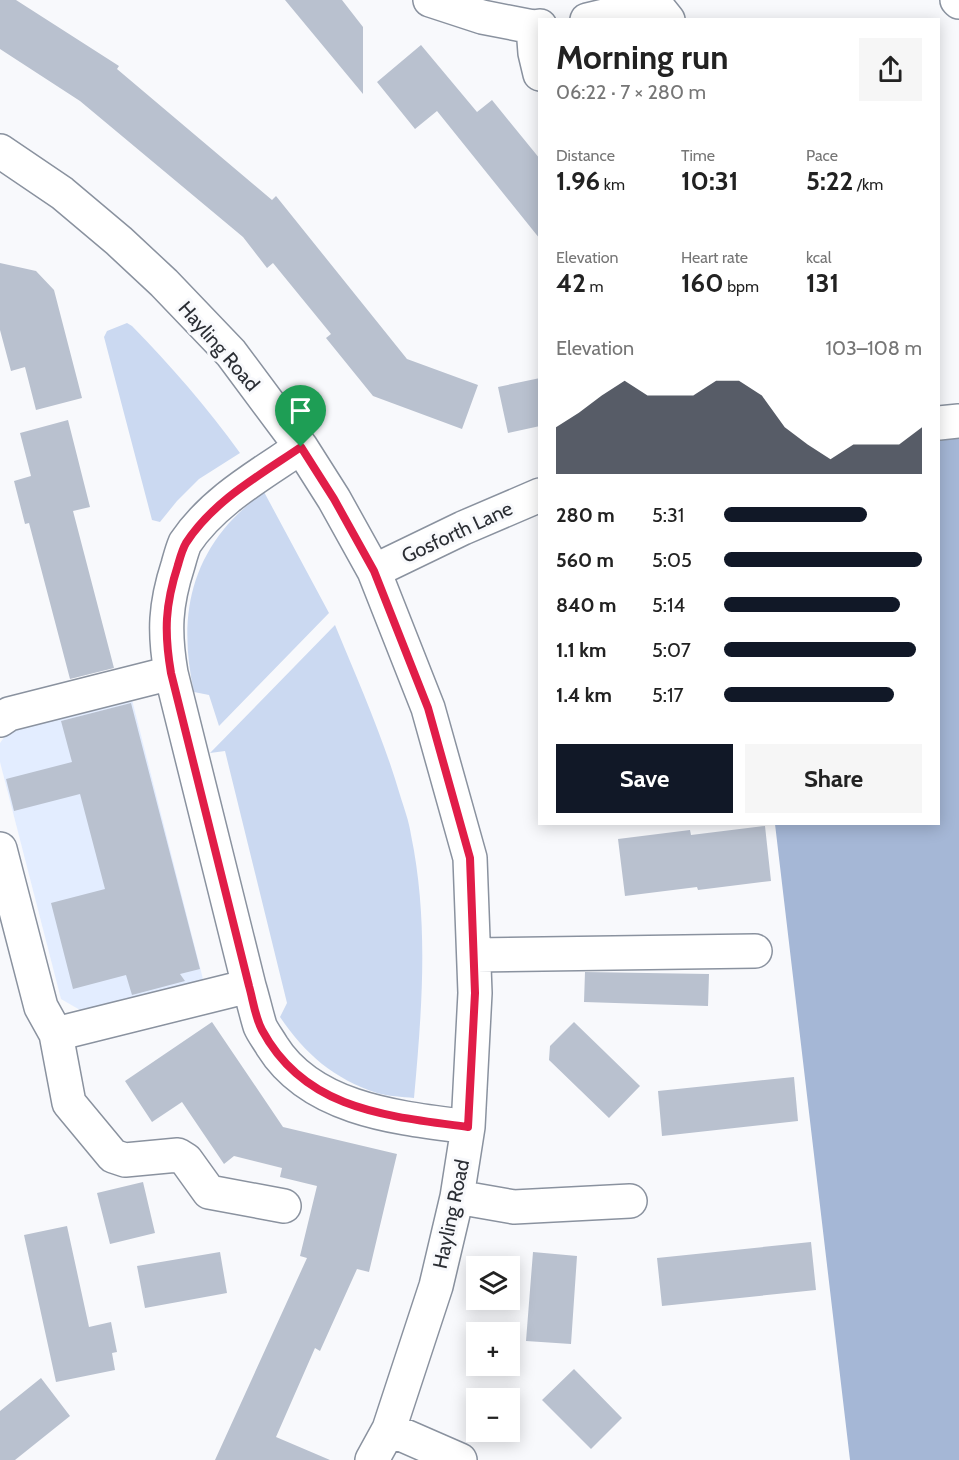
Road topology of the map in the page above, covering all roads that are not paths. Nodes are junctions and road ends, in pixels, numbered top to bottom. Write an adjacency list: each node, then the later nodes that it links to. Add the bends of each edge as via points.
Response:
1 (430, 0): 5 (street, via 482,17)
2 (650, 0): 3 (street); 4 (street)
3 (596, 18)
4 (666, 18)
5 (537, 26): 6 (street)
6 (538, 66)
7 (0, 151): 10 (street, Hayling Road, via 62,193 164,283 231,353)
8 (959, 421): 9 (street)
9 (940, 423)
10 (301, 447): 12 (street, Hayling Road); 13 (street, via 234,492 184,545 166,614 165,640)
11 (538, 496): 12 (street, Gosforth Lane)
12 (374, 571): 17 (street, Hayling Road, via 428,708 470,858)
13 (171, 673): 14 (street, via 9,714); 18 (street)
14 (0, 720)
15 (0, 849): 19 (street, via 41,1007)
16 (755, 951): 17 (street)
17 (474, 955): 20 (street, Hayling Road)
18 (249, 986): 19 (street); 20 (street, via 261,1028 276,1052 293,1073 318,1090 354,1106)
19 (56, 1034): 23 (street, via 69,1103 113,1156 125,1160 178,1155 209,1192)
20 (468, 1127): 21 (street, Hayling Road)
21 (457, 1197): 22 (street, via 514,1207); 24 (street, Hayling Road, via 436,1286)
22 (630, 1201)
23 (284, 1206)
24 (389, 1429): 25 (street, Hayling Road); 26 (street)
25 (372, 1460)
26 (460, 1460)

